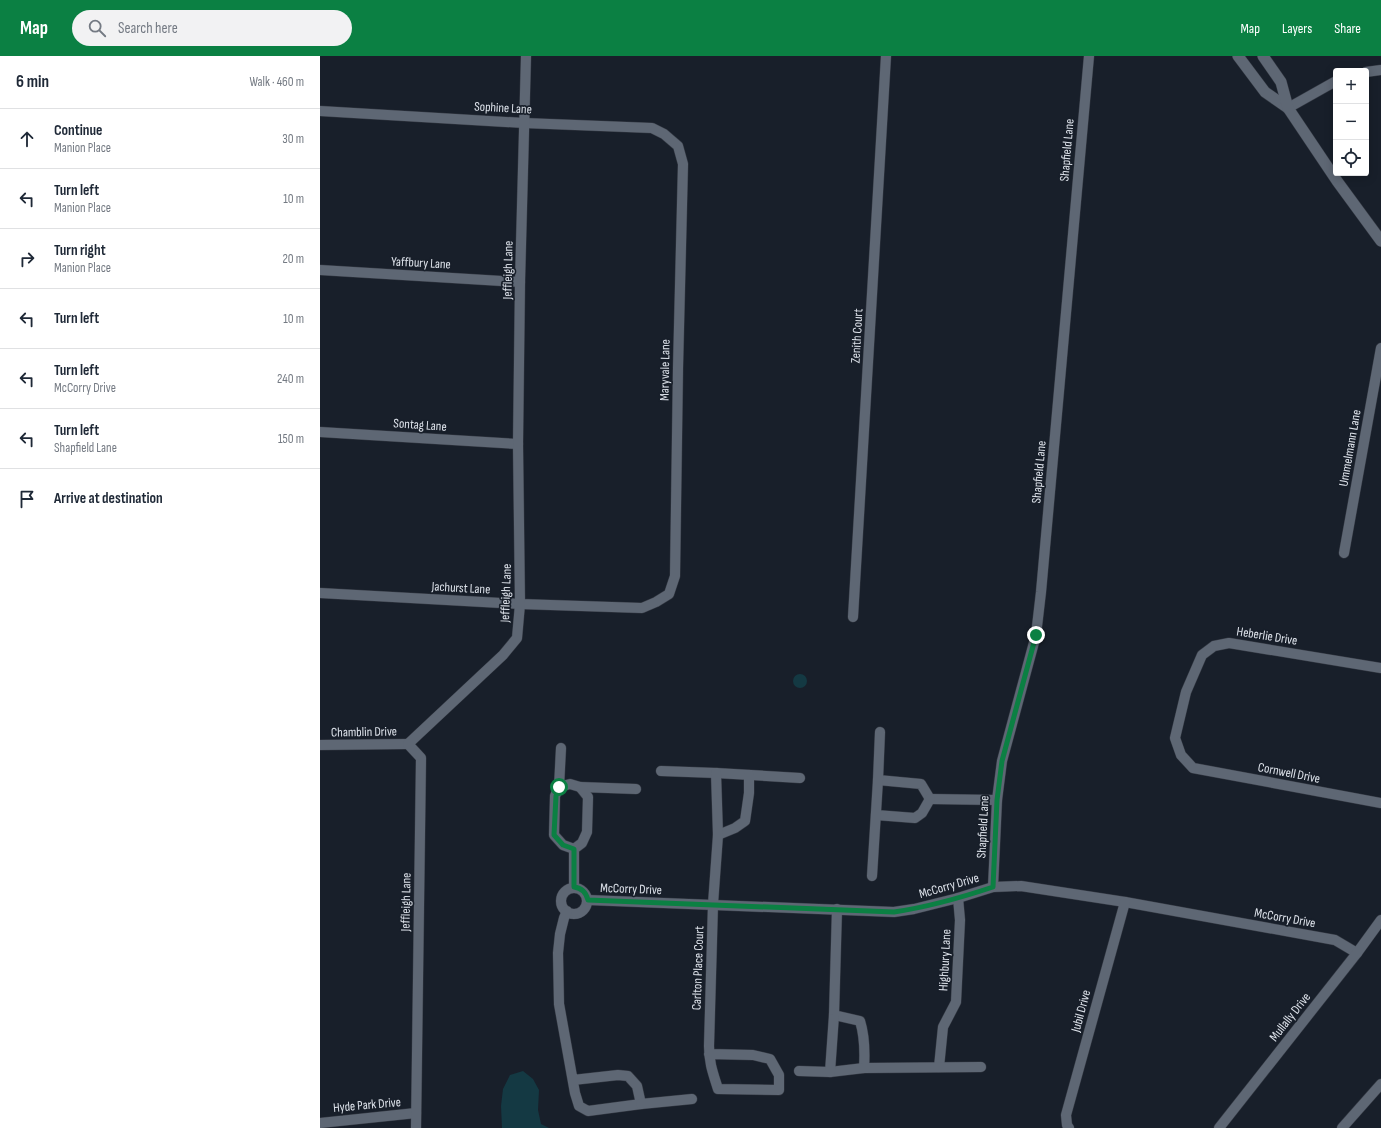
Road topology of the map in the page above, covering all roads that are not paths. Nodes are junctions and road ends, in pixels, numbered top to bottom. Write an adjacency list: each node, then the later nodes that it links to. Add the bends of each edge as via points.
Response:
1 (526, 56): 11 (street, Jeffleigh Lane)
2 (886, 56): 23 (street, Zenith Court)
3 (1089, 56): 39 (street, Shapfield Lane, via 1036,635 1002,761)
4 (1238, 56): 9 (main road, via 1265,92)
5 (1263, 56): 9 (main road, via 1281,82)
6 (1381, 70): 7 (street)
7 (1369, 72)
8 (1333, 83): 9 (street)
9 (1288, 108): 13 (main road)
10 (320, 111): 11 (street, Sophine Lane)
11 (524, 123): 12 (street, Sophine Lane, via 652,128); 15 (street, Jeffleigh Lane)
12 (678, 146): 21 (street, Maryvale Lane, via 683,164 675,576)
13 (1381, 241)
14 (320, 270): 15 (street, Yaffbury Lane)
15 (520, 282): 18 (street, Jeffleigh Lane)
16 (1381, 348): 19 (street, Ummelmann Lane)
17 (320, 432): 18 (street, Sontag Lane)
18 (518, 444): 22 (street, Jeffleigh Lane)
19 (1344, 553)
20 (320, 593): 22 (street, Jachurst Lane)
21 (669, 594): 22 (street, Jachurst Lane, via 642,608)
22 (520, 604): 26 (street, Jeffleigh Lane, via 516,638 503,655)
23 (853, 617)
24 (1381, 668): 29 (street, Heberlie Drive, via 1229,643 1214,646 1202,655 1186,692 1175,738 1181,755)
25 (880, 732): 34 (street)
26 (408, 744): 27 (street, Chamblin Drive); 66 (street, Jeffleigh Lane, via 422,758)
27 (320, 745)
28 (561, 748): 35 (street)
29 (1193, 768): 40 (street, Cornwell Drive)
30 (661, 771): 31 (street)
31 (716, 773): 32 (street); 42 (street, Carlton Place Court)
32 (749, 775): 33 (street); 42 (street, via 745,821)
33 (800, 778)
34 (878, 780): 38 (street, via 921,784); 41 (street)
35 (559, 787): 36 (street, via 570,784); 43 (street, via 556,796 554,835 563,845)
36 (580, 787): 37 (street); 43 (street, via 588,797 587,832 582,843)
37 (636, 789)
38 (930, 799): 39 (street); 41 (street, via 922,813 915,818)
39 (997, 800): 46 (street, Shapfield Lane)
40 (1381, 803)
41 (876, 815): 44 (street)
42 (718, 835): 50 (street, Carlton Place Court)
43 (574, 849): 45 (street)
44 (872, 876)
45 (574, 887): 48 (street, via 585,892); 52 (street, via 566,890 561,898 562,907)
46 (993, 887): 47 (street, McCorry Drive); 49 (street, McCorry Drive, via 1021,886)
47 (958, 898): 51 (street, McCorry Drive, via 894,912); 57 (street, Highbury Lane, via 960,920 956,1002 943,1027)
48 (588, 900): 50 (street, McCorry Drive); 52 (street, via 582,912 574,914)
49 (1125, 902): 54 (street, McCorry Drive, via 1335,940); 69 (street, Jubil Drive, via 1066,1115)
50 (713, 904): 51 (street, McCorry Drive); 56 (street, Carlton Place Court)
51 (836, 909): 55 (street)
52 (567, 911): 62 (street, via 560,934 558,953 559,1004)
53 (1381, 920): 54 (street, Mullally Drive)
54 (1357, 953): 70 (street, Mullally Drive)
55 (834, 1015): 59 (street, via 860,1021 864,1033); 61 (street)
56 (709, 1054): 56 (street, Carlton Place Court, via 718,1089 779,1090 779,1075 770,1059 753,1055)
57 (939, 1067): 58 (street); 59 (street)
58 (981, 1067)
59 (864, 1068): 61 (street)
60 (799, 1071): 61 (street)
61 (830, 1072)
62 (573, 1080): 65 (street, via 628,1076 638,1086); 65 (street, via 579,1106 588,1111)
63 (1381, 1084): 71 (street)
64 (692, 1099): 65 (street)
65 (641, 1104)
66 (416, 1113): 67 (street, Hyde Park Drive); 68 (street, Jeffleigh Lane)
67 (320, 1123)
68 (416, 1128)
69 (1069, 1128)
70 (1219, 1128)
71 (1342, 1128)

